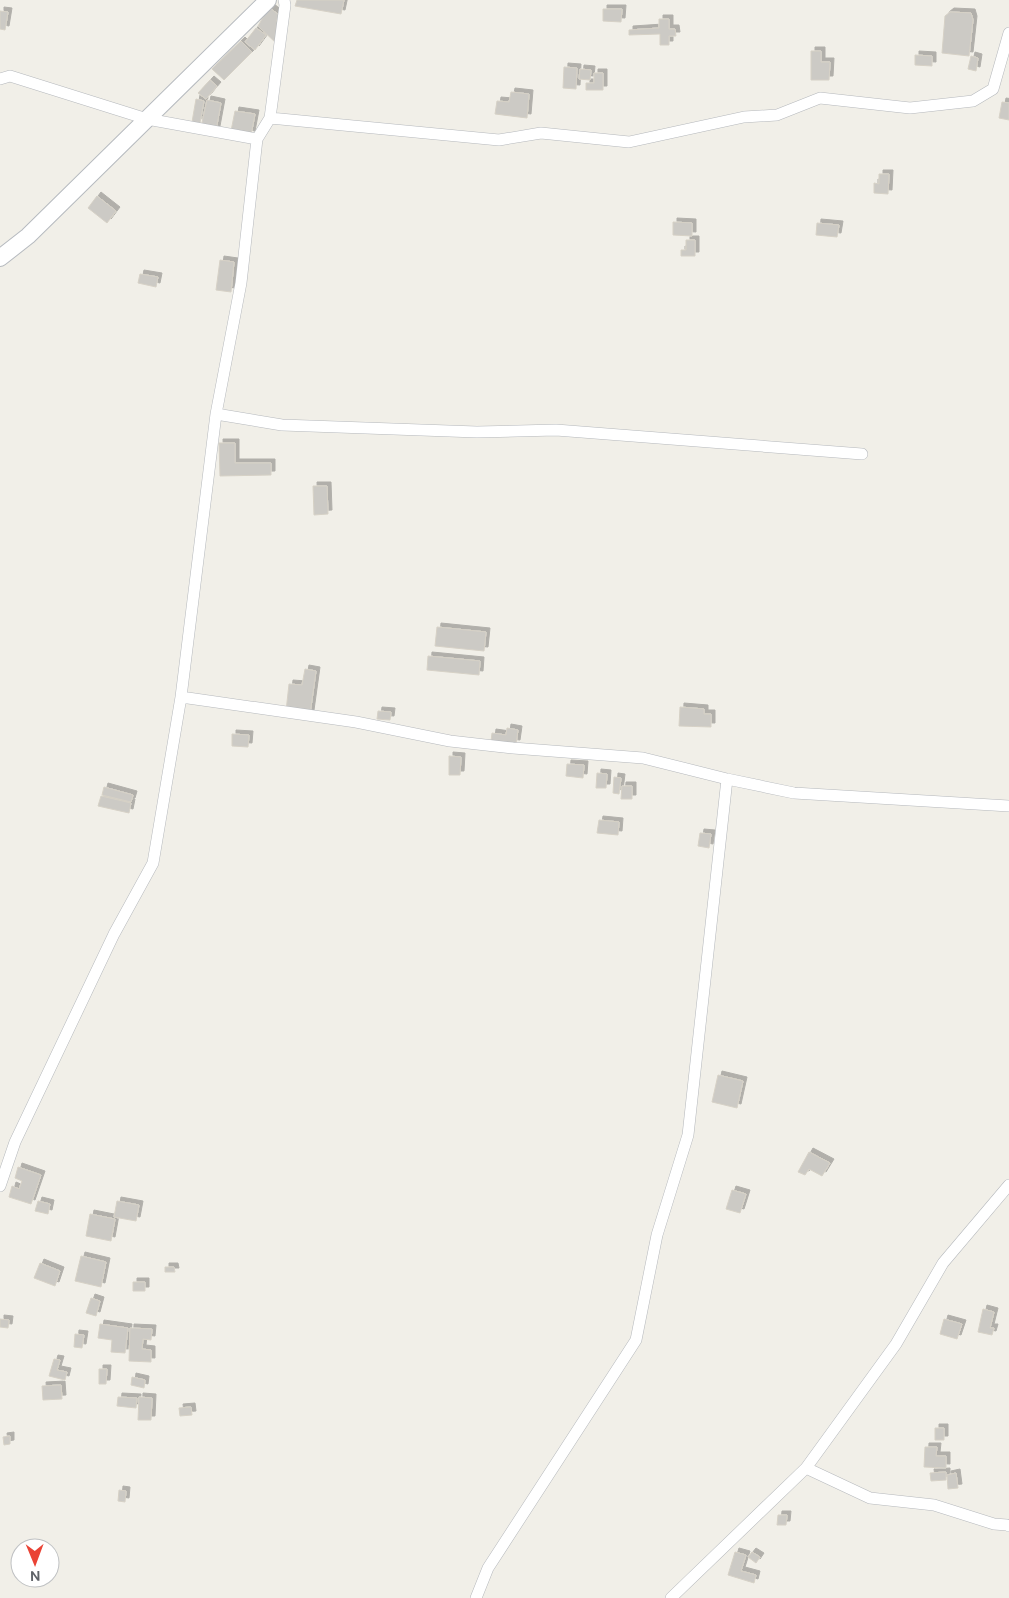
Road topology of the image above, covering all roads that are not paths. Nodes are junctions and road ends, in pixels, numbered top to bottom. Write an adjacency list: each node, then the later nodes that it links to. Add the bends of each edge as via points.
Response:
1 (268, 0): 6 (main road)
2 (284, 0): 5 (street)
3 (1009, 33): 5 (street, via 993,89 973,101 910,108 820,98 777,116 744,117 629,142 541,133 499,140)
4 (0, 79): 6 (street, via 10,76)
5 (270, 118): 7 (street)
6 (147, 119): 7 (street); 8 (main road, via 28,236)
7 (257, 139): 9 (street, via 241,283)
8 (0, 258)
9 (216, 414): 10 (street, via 282,425 477,432 556,430); 11 (street)
10 (862, 454)
11 (180, 697): 12 (street, via 356,722 450,741 643,758); 14 (street, via 153,863 114,934 15,1142)
12 (727, 779): 13 (street, via 794,793); 18 (street, via 688,1135 657,1235 636,1340 488,1568)
13 (1009, 806)
14 (0, 1186)
15 (1009, 1186): 16 (street, via 943,1263 896,1344)
16 (806, 1468): 17 (street, via 870,1498 934,1505); 19 (street)
17 (1009, 1526)
18 (476, 1598)
19 (671, 1598)

